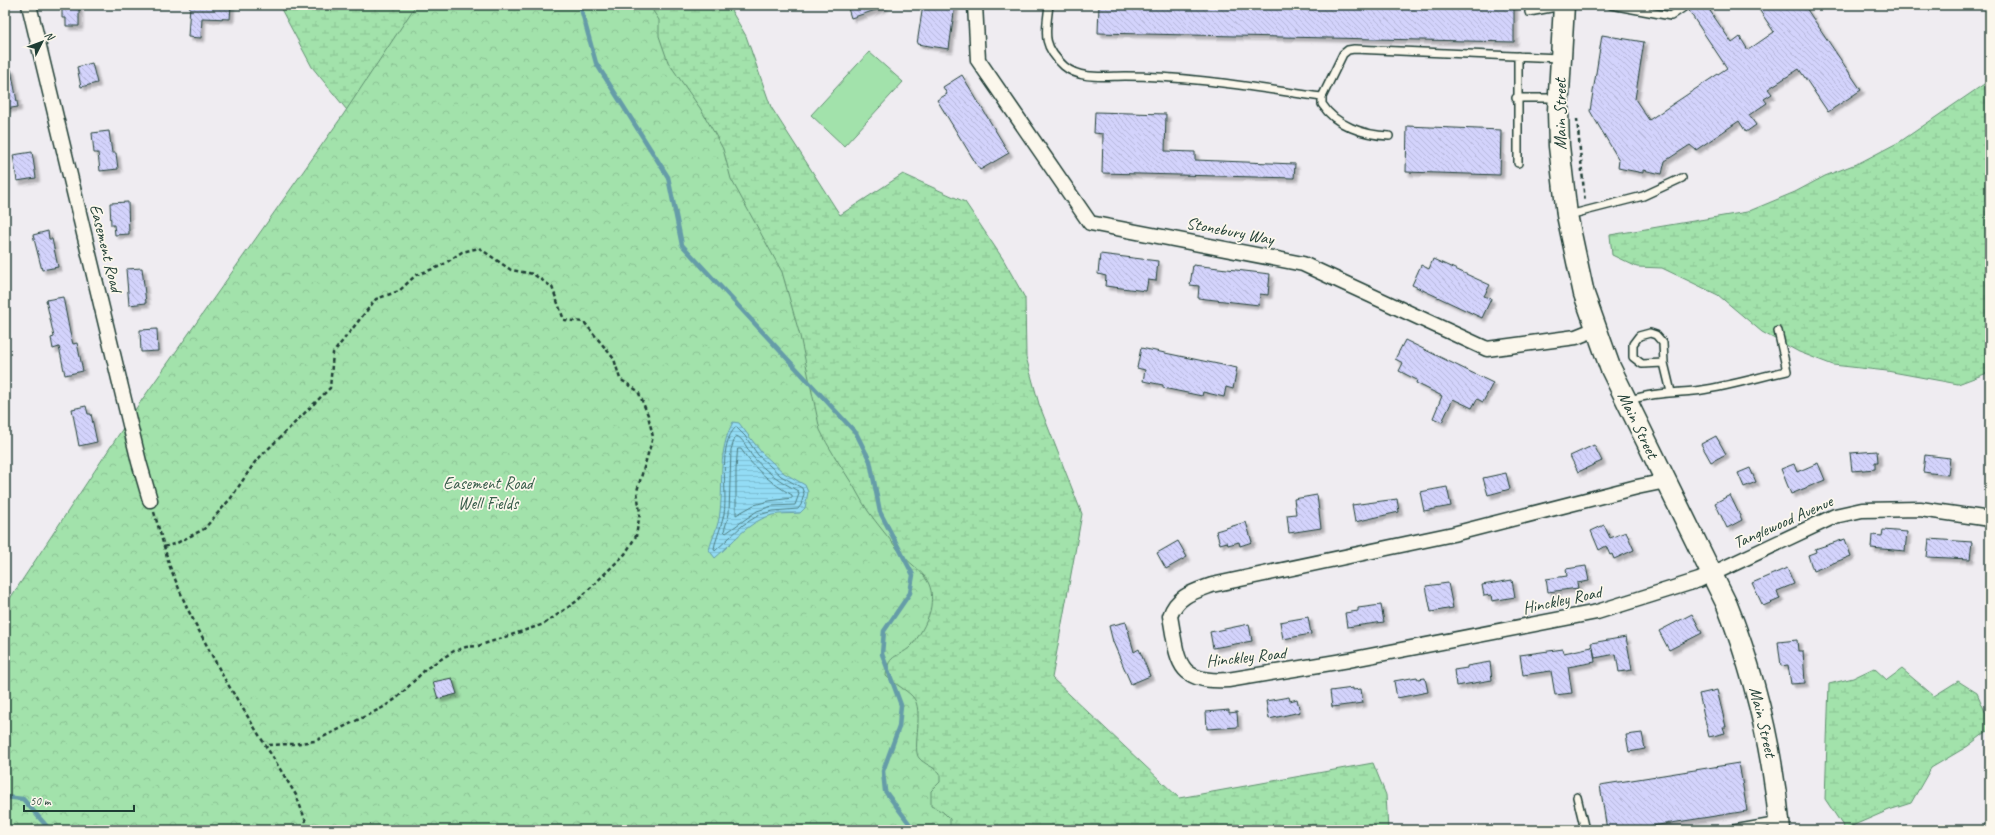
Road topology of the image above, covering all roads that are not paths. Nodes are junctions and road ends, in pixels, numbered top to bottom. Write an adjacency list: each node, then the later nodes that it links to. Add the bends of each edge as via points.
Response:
1 (29, 5): 24 (street, Easement Road)
2 (975, 5): 18 (street, Stonebury Way, via 978,60 1090,223 1303,264 1487,349 1576,337)
3 (1049, 5): 11 (lane, via 1045,39 1051,52 1060,62 1078,75 1163,76)
4 (1612, 5): 7 (lane)
5 (1687, 5): 7 (lane, via 1671,16)
6 (1564, 6): 8 (lane); 10 (main road, Main Street)
7 (1640, 8)
8 (1529, 12)
9 (1518, 56): 10 (lane); 11 (lane, via 1354,48 1343,54); 12 (lane)
10 (1560, 58): 13 (main road, Main Street)
11 (1322, 97): 14 (lane, via 1322,104 1326,110 1351,128 1376,136)
12 (1516, 98): 13 (lane); 15 (lane)
13 (1558, 98): 17 (main road, Main Street, via 1559,146)
14 (1389, 136)
15 (1518, 163)
16 (1682, 178): 17 (lane, via 1643,196)
17 (1566, 215): 18 (main road, Main Street, via 1584,294)
18 (1596, 329): 22 (main road, Main Street)
19 (1778, 331): 21 (lane, via 1787,371 1695,391)
20 (1664, 363): 20 (lane, via 1663,343 1656,335 1650,333 1639,336 1633,344 1633,357 1642,364); 21 (lane)
21 (1671, 392): 22 (lane)
22 (1626, 401): 23 (main road, Main Street)
23 (1666, 482): 26 (main road, Main Street); 26 (street, Hinckley Road, via 1637,487 1454,534 1212,585 1190,592 1179,600 1170,616 1180,664 1195,678 1208,681 1269,674 1597,612)
24 (150, 500)
25 (1990, 519): 26 (street, Tanglewood Avenue, via 1920,509 1862,510 1835,516)
26 (1712, 574): 28 (main road, Main Street, via 1737,628 1760,704 1774,776)
27 (1577, 797): 29 (lane)
28 (1779, 826): 30 (lane)
29 (1585, 830)
30 (1728, 830)

